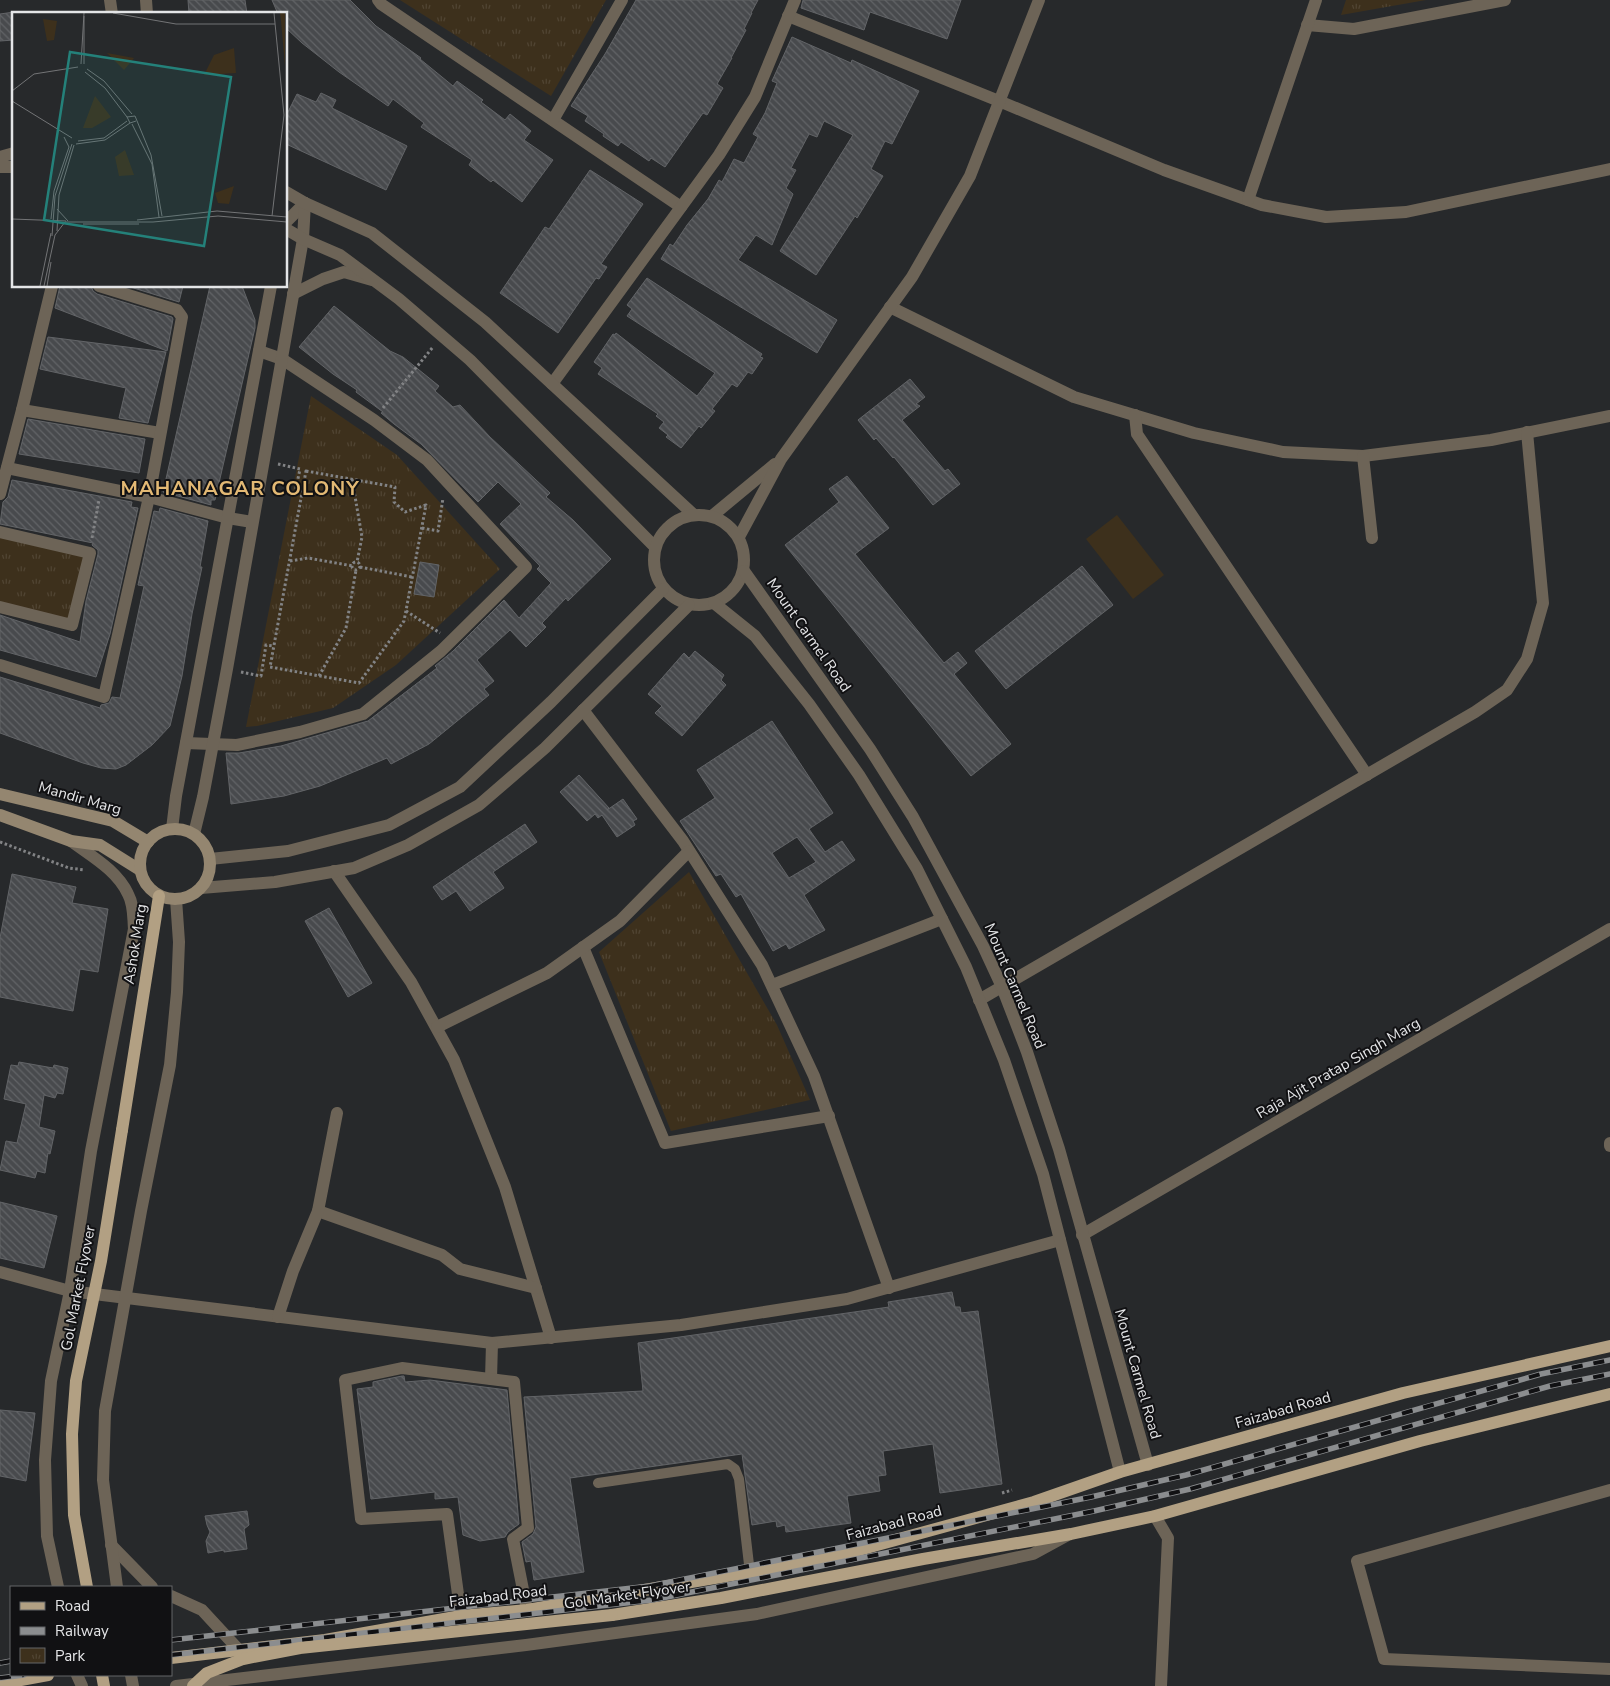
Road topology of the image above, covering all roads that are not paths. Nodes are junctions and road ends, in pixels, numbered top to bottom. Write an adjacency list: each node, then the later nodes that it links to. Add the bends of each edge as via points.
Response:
1 (378, 0): 10 (street)
2 (622, 0): 10 (street)
3 (795, 0): 7 (street)
4 (1039, 0): 9 (street)
5 (1316, 0): 8 (street)
6 (1505, 0): 8 (street, via 1354,28)
7 (788, 16): 9 (street); 15 (street, via 756,97 719,156)
8 (1307, 25): 13 (street)
9 (999, 101): 13 (street, via 1164,170); 24 (street, via 970,176 912,277)
10 (552, 120): 15 (street)
11 (1610, 169): 13 (street, via 1406,212 1326,217)
12 (288, 193): 14 (street)
13 (1248, 200)
14 (305, 203): 16 (street); 18 (street); 27 (street, via 372,233 486,322)
15 (681, 207): 27 (street)
16 (288, 220)
17 (288, 230): 18 (street)
18 (303, 239): 19 (street, via 340,255); 23 (street)
19 (374, 280): 23 (street, via 344,272); 45 (street, via 470,360)
20 (52, 288): 28 (street)
21 (106, 288): 32 (street, via 177,310 182,317)
22 (269, 290): 25 (street)
23 (293, 294): 26 (street)
24 (890, 307): 29 (street, via 1074,397); 34 (street)
25 (259, 351): 26 (street); 40 (street)
26 (282, 359): 41 (street); 54 (street, via 374,420 427,460 526,567 442,651 363,714 237,745)
27 (552, 384): 38 (street)
28 (22, 410): 32 (street); 35 (street)
29 (1135, 415): 33 (street, via 1194,433 1283,452); 55 (street, via 1137,434)
30 (1610, 416): 31 (street)
31 (1527, 432): 33 (street, via 1491,440); 55 (street, via 1543,603 1527,659 1507,690)
32 (160, 433): 37 (street)
33 (1363, 456): 44 (street)
34 (781, 459): 39 (street); 43 (street)
35 (7, 468): 36 (street); 37 (street)
36 (0, 494)
37 (149, 496): 40 (street); 51 (street, via 104,697)
38 (694, 515): 39 (street); 45 (street, via 677,520 663,532)
39 (712, 516): 43 (street, via 728,525)
40 (228, 518): 41 (street); 53 (street)
41 (252, 522): 54 (street)
42 (0, 532): 50 (street, via 90,553 72,625)
43 (739, 537): 46 (street, via 745,554)
44 (1372, 538)
45 (655, 547): 47 (street, via 654,568)
46 (744, 571): 48 (street, via 733,591); 73 (street, Mount Carmel Road, via 870,749 913,817)
47 (663, 589): 49 (street, via 676,600); 63 (street, via 551,702 460,786 389,825 288,851)
48 (714, 604): 49 (street); 69 (street, via 755,636 809,704 859,774 917,869)
49 (689, 605): 52 (street)
50 (0, 607)
51 (0, 665)
52 (583, 710): 62 (street); 65 (street, via 479,805 408,845 354,868)
53 (186, 743): 54 (street); 58 (street)
54 (212, 744): 59 (street)
55 (1367, 775): 73 (street)
56 (0, 794): 61 (main road, Mandir Marg, via 113,821)
57 (0, 815): 60 (main road)
58 (172, 829): 59 (main road); 61 (main road, via 162,831)
59 (194, 834): 63 (main road, via 202,840)
60 (71, 841): 64 (main road, via 100,845); 85 (street, via 115,874 128,894 134,929 91,1151)
61 (148, 842): 64 (main road, via 141,855)
62 (689, 851): 71 (street, via 620,921); 72 (street)
63 (210, 859): 66 (main road, via 207,879)
64 (140, 870): 67 (main road, via 149,888)
65 (334, 872): 66 (street, via 275,882); 76 (street, via 411,982)
66 (201, 888): 68 (main road, via 194,894)
67 (160, 896): 68 (main road); 74 (main road, Ashok Marg)
68 (176, 899): 86 (street, via 179,942 170,1065)
69 (942, 920): 72 (street); 75 (street)
70 (1610, 928): 80 (street, Raja Ajit Pratap Singh Marg)
71 (583, 947): 76 (street, via 547,973); 78 (street, via 665,1143)
72 (772, 985): 78 (street)
73 (1002, 987): 75 (street); 80 (street, Mount Carmel Road, via 1059,1149)
74 (143, 997): 102 (main road, Gol Market Flyover, bridge, via 102,1252 75,1390 72,1434 74,1514)
75 (980, 1000): 81 (street, via 1043,1174)
76 (437, 1027): 83 (street, via 454,1060 505,1187)
77 (337, 1113): 79 (street)
78 (829, 1116): 84 (street)
79 (318, 1211): 83 (street, via 442,1255 460,1269); 87 (street)
80 (1082, 1235): 93 (street, Mount Carmel Road)
81 (1060, 1240): 84 (street); 94 (street)
82 (0, 1272): 85 (street)
83 (536, 1288): 88 (street)
84 (889, 1288): 88 (street, via 847,1299 682,1325)
85 (70, 1291): 86 (street); 101 (street, via 51,1382 45,1460 48,1536)
86 (126, 1299): 87 (street); 99 (street, via 105,1411 103,1480)
87 (278, 1317): 89 (street)
88 (551, 1338): 89 (street)
89 (492, 1343): 91 (street)
90 (1610, 1346): 93 (main road, Faizabad Road, via 1403,1394)
91 (491, 1379): 106 (street, via 514,1382 528,1528 513,1539); 107 (street, via 402,1368 345,1380 361,1519 447,1514)
92 (1610, 1394): 97 (main road, via 1420,1441)
93 (1148, 1465): 94 (main road, Faizabad Road)
94 (1120, 1472): 100 (main road, Faizabad Road, via 1034,1502 826,1559)
95 (598, 1483): 100 (lane, via 728,1464 739,1479)
96 (1610, 1490): 110 (street, via 1357,1561 1384,1660)
97 (1154, 1516): 98 (main road); 115 (street, via 1168,1538)
98 (1071, 1534): 113 (street, via 1034,1554 757,1614 526,1646); 114 (main road, Gol Market Flyover, bridge, via 612,1615 300,1648 243,1659 207,1672)
99 (111, 1545): 103 (street); 104 (street)
100 (750, 1572): 106 (main road, Faizabad Road)
101 (58, 1586)
102 (87, 1586)
103 (117, 1586)
104 (151, 1586)
105 (172, 1596): 108 (street, via 202,1610)
106 (528, 1610): 107 (main road, Faizabad Road)
107 (461, 1616): 108 (main road, Faizabad Road, via 325,1640)
108 (239, 1650): 109 (main road, Faizabad Road)
109 (172, 1658)
110 (1610, 1669)
111 (43, 1676): 112 (main road)
112 (0, 1684)
113 (176, 1686)
114 (193, 1686)
115 (1161, 1686)

